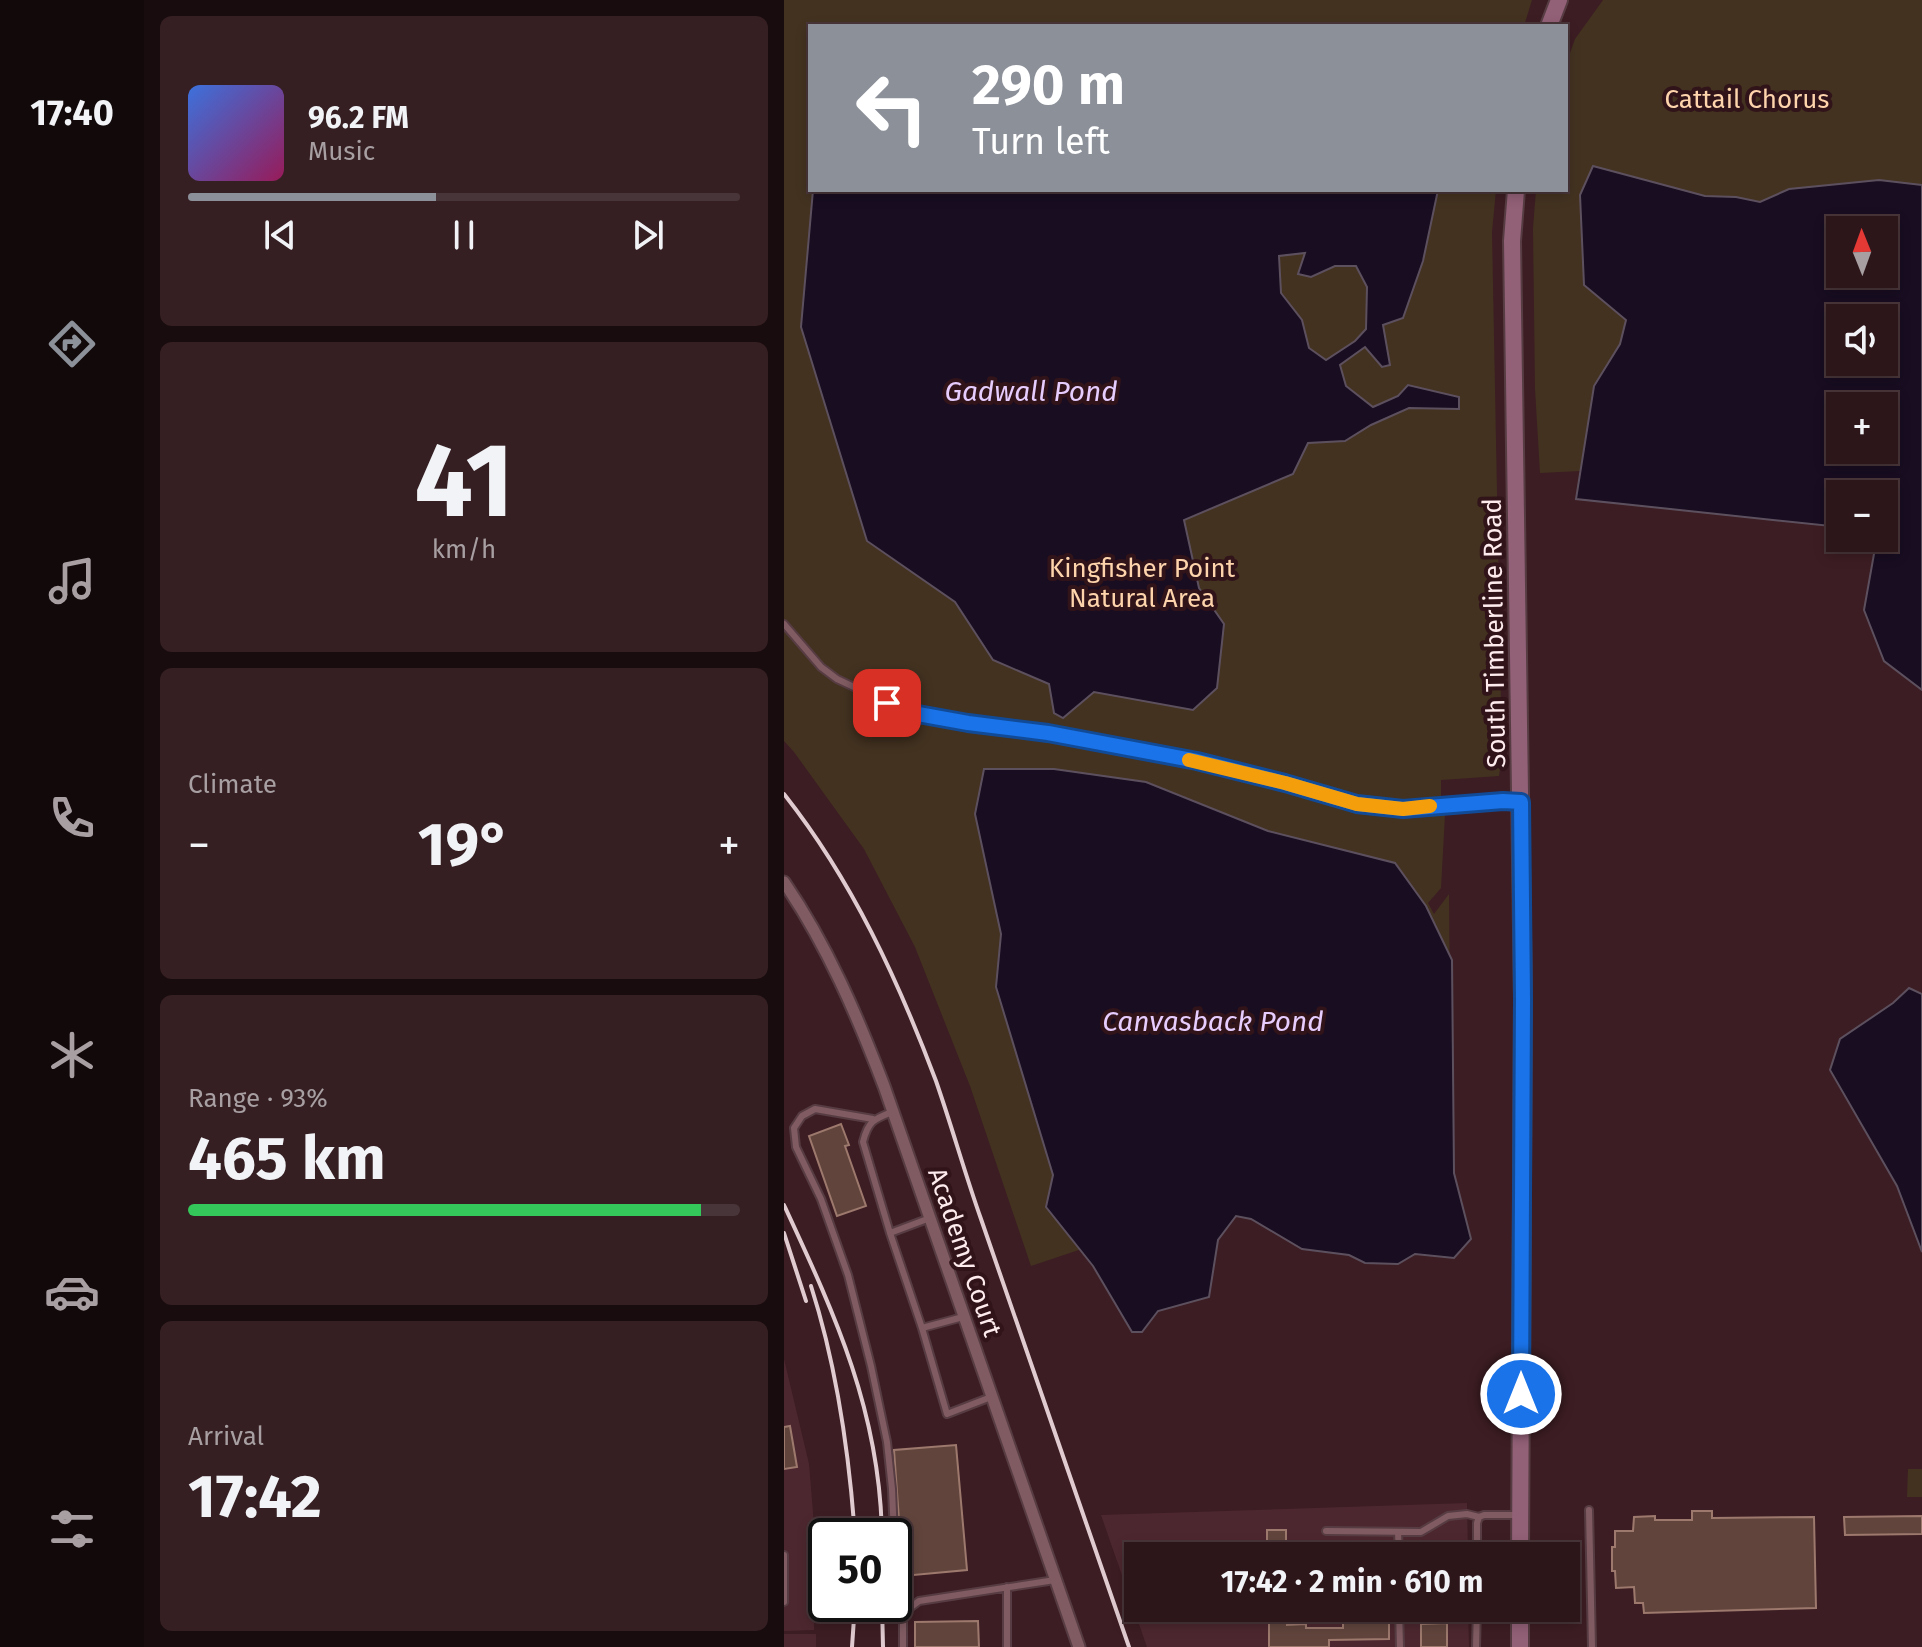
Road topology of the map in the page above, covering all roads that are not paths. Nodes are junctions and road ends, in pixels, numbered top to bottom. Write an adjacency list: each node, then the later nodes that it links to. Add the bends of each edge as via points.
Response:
1 (1559, 0): 2 (main road)
2 (1550, 24)
3 (1516, 192): 5 (main road, South Timberline Road, via 1512,241)
4 (784, 624): 5 (lane, via 837,679 907,712 1197,761 1357,804 1403,809)
5 (1521, 802): 15 (main road, South Timberline Road)
6 (784, 882): 7 (street, Academy Court, via 856,1013)
7 (893, 1112): 8 (lane); 9 (street, Academy Court)
8 (873, 1119): 10 (lane, via 863,1142); 17 (lane, via 815,1109 794,1128 796,1147 848,1275 887,1442)
9 (930, 1218): 10 (lane); 11 (street, Academy Court)
10 (890, 1233): 12 (lane)
11 (964, 1317): 12 (lane); 13 (street, Academy Court)
12 (922, 1328): 13 (lane, via 947,1414)
13 (991, 1397): 25 (street, Academy Court)
14 (1589, 1510): 39 (lane)
15 (1521, 1515): 16 (lane); 22 (main road, South Timberline Road)
16 (1479, 1517): 19 (lane, via 1448,1516 1421,1532); 21 (lane)
17 (893, 1518)
18 (1326, 1531): 19 (lane)
19 (1398, 1532): 20 (lane)
20 (1398, 1542)
21 (1477, 1542)
22 (1520, 1542)
23 (784, 1555): 24 (lane)
24 (784, 1576): 27 (lane)
25 (1055, 1580): 26 (lane); 35 (street, Academy Court)
26 (1007, 1587): 28 (lane); 34 (lane)
27 (784, 1602)
28 (912, 1606)
29 (903, 1622): 33 (lane)
30 (1399, 1622): 36 (lane)
31 (1477, 1622): 37 (lane)
32 (1520, 1622): 38 (main road)
33 (903, 1647)
34 (1007, 1647)
35 (1079, 1647)
36 (1400, 1647)
37 (1476, 1647)
38 (1520, 1647)
39 (1592, 1647)

